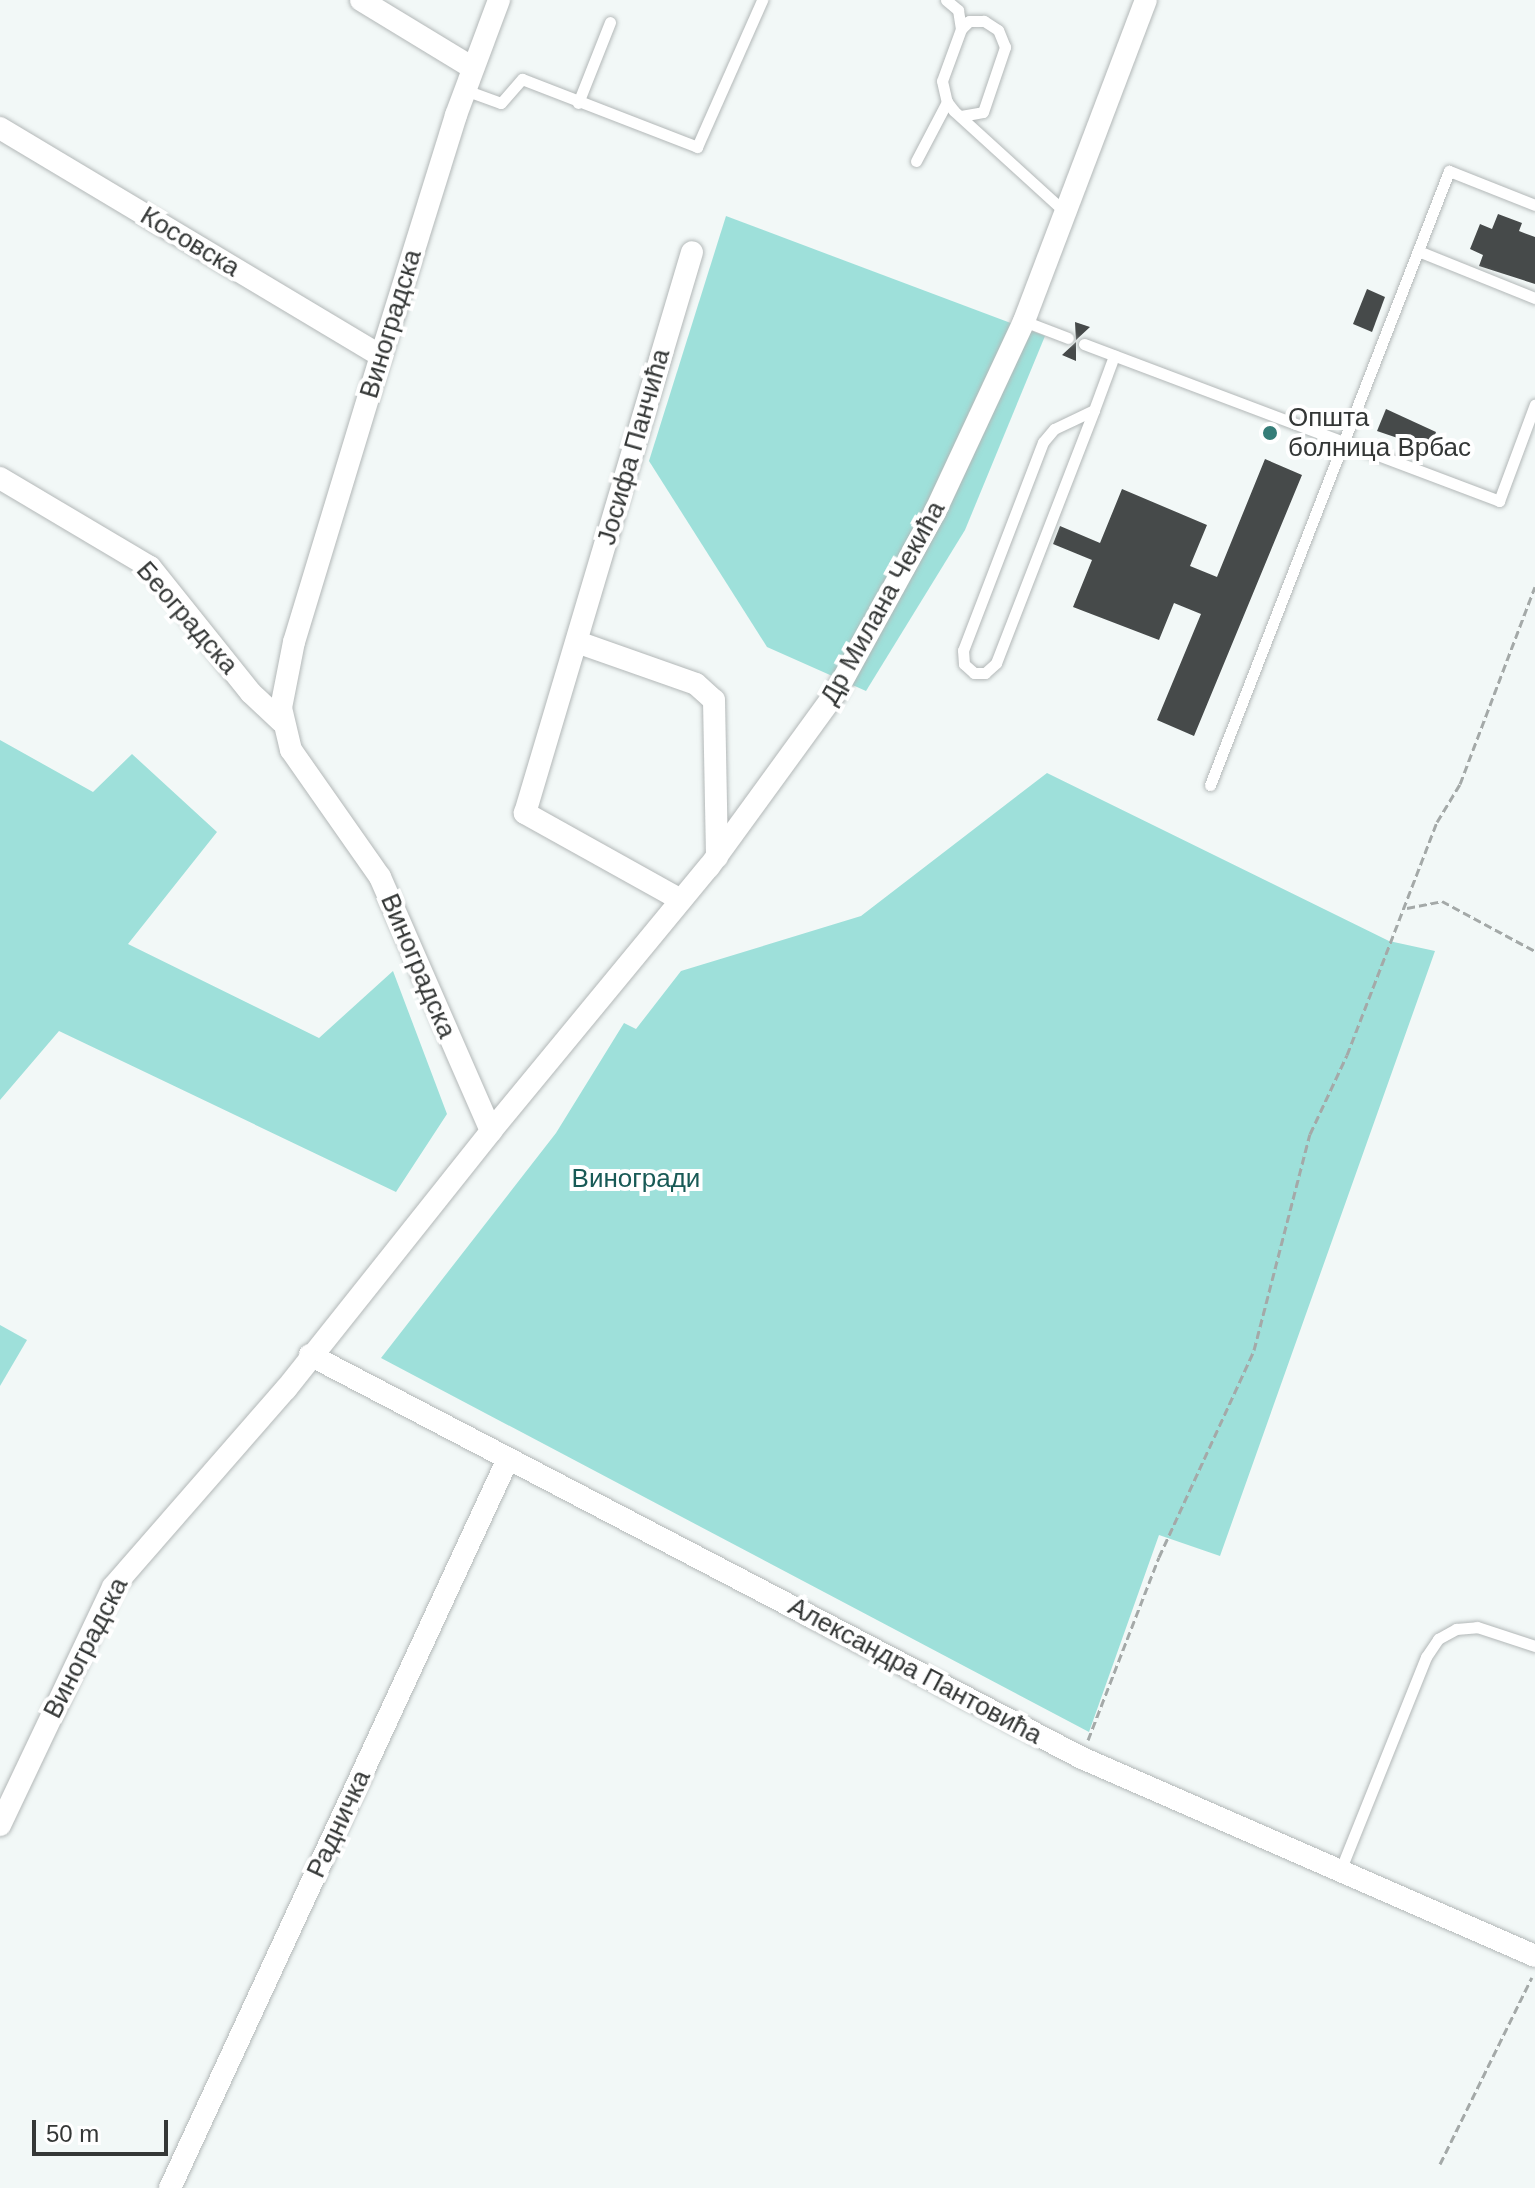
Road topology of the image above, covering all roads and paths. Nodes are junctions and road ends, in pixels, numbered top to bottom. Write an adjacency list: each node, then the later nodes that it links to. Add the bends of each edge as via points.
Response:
1 (361, 0): 8 (street)
2 (499, 0): 8 (street, Виноградска)
3 (762, 0): 11 (lane, via 697,147)
4 (946, 0): 7 (lane, via 958,10)
5 (1146, 0): 16 (street, Др Милана Чекића)
6 (610, 22): 11 (lane)
7 (961, 29): 10 (lane, via 942,81); 12 (lane, via 969,21 984,21 998,30 1005,47 983,112)
8 (473, 68): 9 (street, Виноградска)
9 (465, 90): 11 (lane, via 501,103 522,79); 23 (street, Виноградска)
10 (947, 102): 12 (lane); 14 (lane)
11 (578, 103)
12 (961, 116): 16 (lane)
13 (0, 128): 23 (street, Косовска)
14 (916, 161)
15 (1535, 205): 17 (lane, via 1449,171)
16 (1065, 212): 20 (street, Др Милана Чекића)
17 (1418, 251): 19 (lane); 27 (lane)
18 (692, 252): 30 (street, Јосифа Панчића)
19 (1535, 298)
20 (1024, 321): 21 (lane); 33 (street, Др Милана Чекића, via 935,512 844,680)
21 (1068, 338)
22 (1084, 344): 24 (lane)
23 (381, 356): 31 (street, Виноградска, via 294,642 283,686)
24 (1114, 356): 26 (lane); 27 (lane)
25 (1535, 404): 27 (lane, via 1499,501)
26 (1094, 410): 26 (lane, via 996,663 974,673 964,664 963,650 1043,442 1054,429)
27 (1346, 442): 32 (lane)
28 (0, 478): 31 (street, Београдска, via 150,567 251,693)
29 (1535, 587): 35 (path)
30 (577, 642): 33 (street, via 696,684 714,700); 34 (street, Јосифа Панчића, via 525,813)
31 (282, 722): 37 (street, Виноградска, via 291,750 380,877)
32 (1210, 785)
33 (717, 857): 34 (street, Др Милана Чекића)
34 (681, 900): 37 (street, Др Милана Чекића)
35 (1407, 908): 36 (path, via 1442,901); 41 (path, via 1310,1134 1254,1350 1112,1668)
36 (1535, 951)
37 (491, 1131): 38 (street, Виноградска)
38 (310, 1355): 39 (street, Александра Пантовића); 42 (street, Виноградска, via 113,1587)
39 (508, 1459): 41 (street, Александра Пантовића); 47 (street, Радничка)
40 (1535, 1646): 43 (lane, via 1477,1627 1456,1629 1438,1639 1426,1657)
41 (1082, 1758): 43 (street, Александра Пантовића)
42 (0, 1824)
43 (1339, 1874): 44 (street, Александра Пантовића)
44 (1535, 1956)
45 (1535, 1970): 46 (path)
46 (1440, 2164)
47 (170, 2188)

